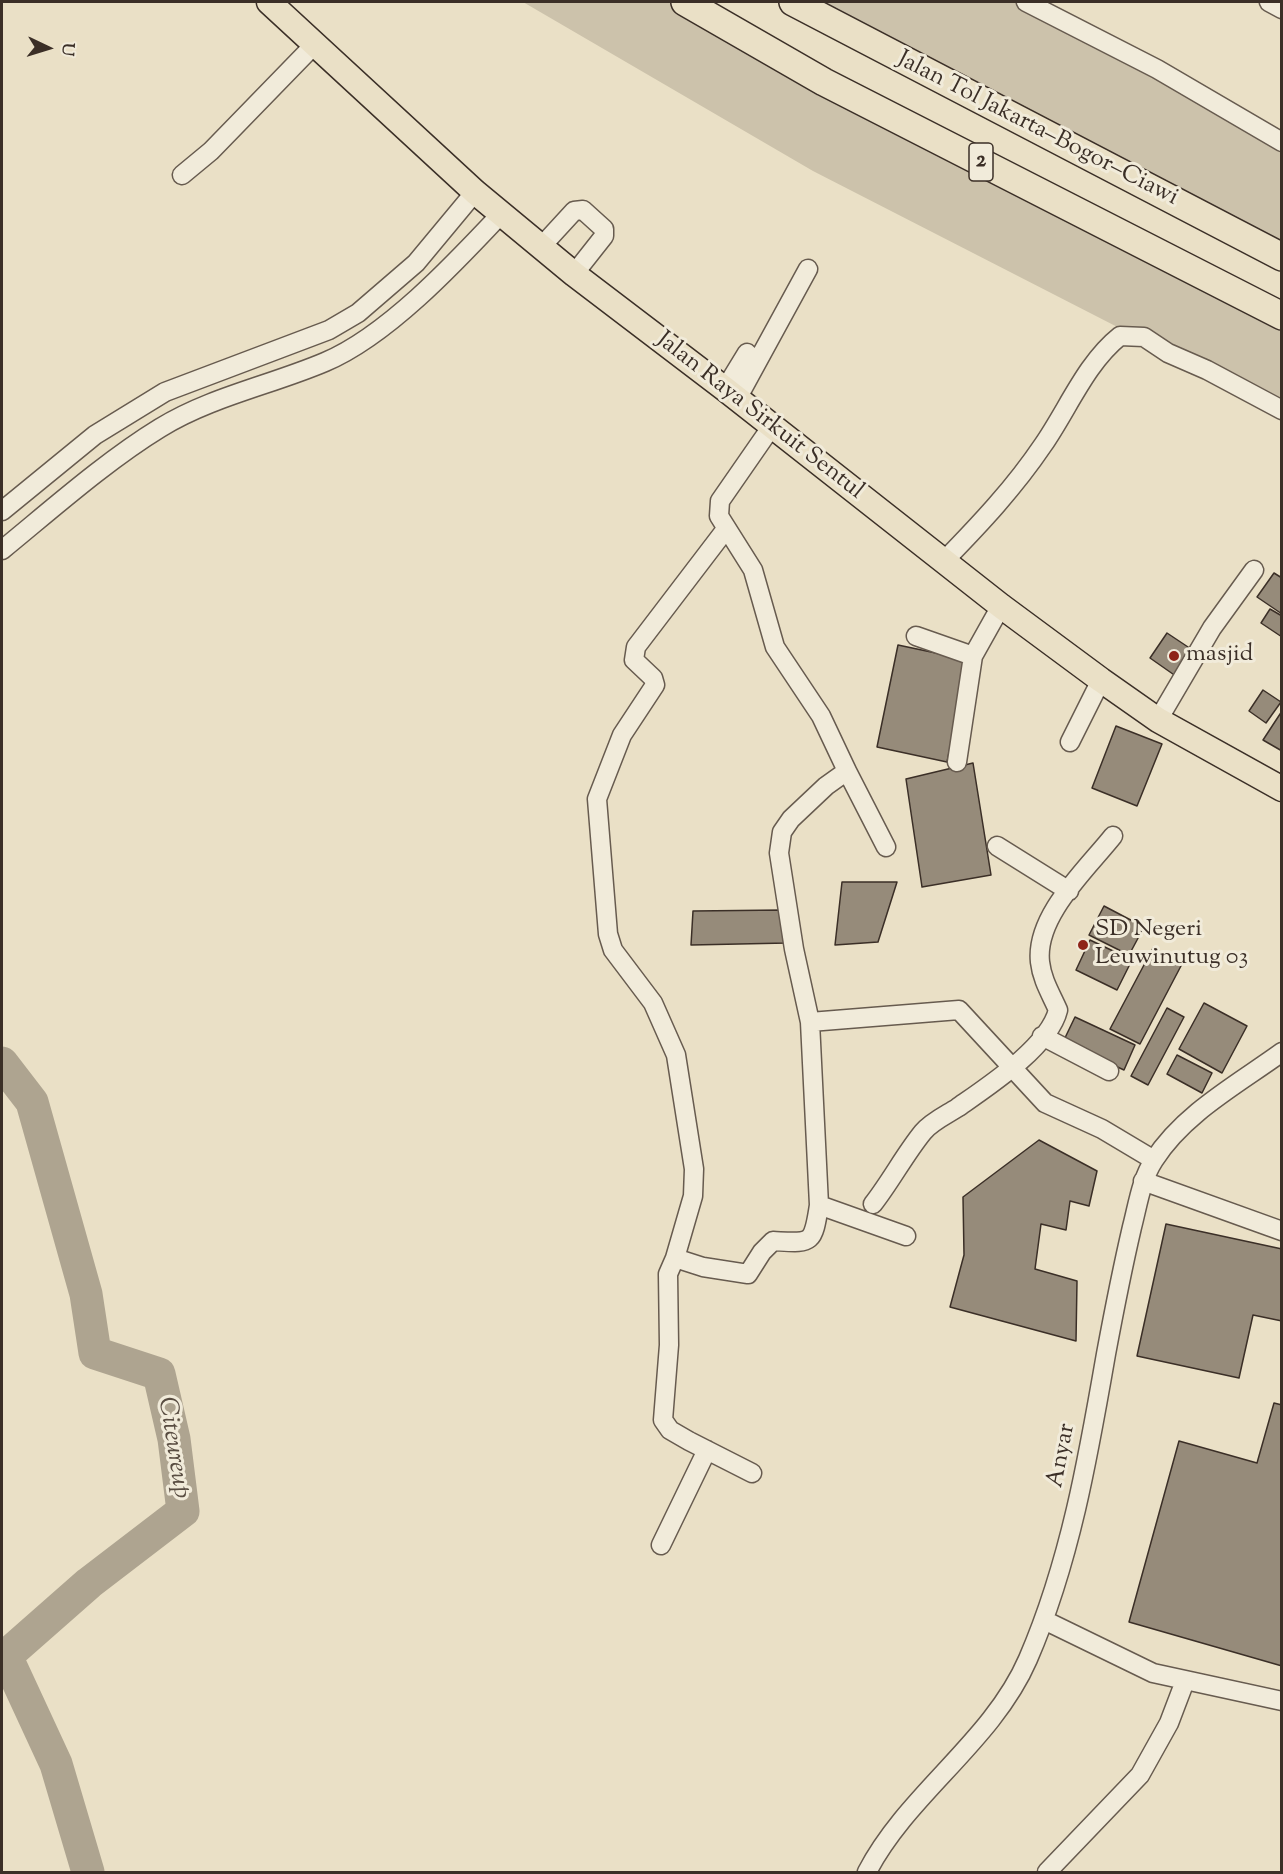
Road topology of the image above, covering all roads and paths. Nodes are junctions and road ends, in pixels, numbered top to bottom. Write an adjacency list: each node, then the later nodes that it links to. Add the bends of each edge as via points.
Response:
1 (269, 2): 7 (main road, Jalan Raya Sirkuit Sentul)
2 (685, 2): 18 (highway, 2, via 824,82)
3 (794, 2): 13 (highway, Jalan Tol Jakarta–Bogor–Ciawi / 2)
4 (1026, 2): 8 (street, via 1157,69)
5 (1269, 2): 6 (street)
6 (1281, 9)
7 (316, 43): 9 (street, via 211,151); 10 (main road, Jalan Raya Sirkuit Sentul)
8 (1281, 142)
9 (182, 175)
10 (474, 192): 11 (main road, Jalan Raya Sirkuit Sentul); 16 (street, via 416,263)
11 (501, 214): 12 (main road, Jalan Raya Sirkuit Sentul); 17 (street)
12 (540, 248): 15 (main road, Jalan Raya Sirkuit Sentul); 15 (street, via 574,211 584,210 605,232 603,240)
13 (1281, 257)
14 (808, 269): 20 (street)
15 (574, 274): 20 (main road, Jalan Raya Sirkuit Sentul)
16 (390, 286): 17 (street); 23 (street, via 358,313 329,330 197,378 124,415)
17 (409, 304): 25 (street, via 346,351 190,412 160,428 76,489)
18 (1281, 316)
19 (747, 353): 20 (street)
20 (731, 394): 22 (main road, Jalan Raya Sirkuit Sentul)
21 (1281, 410): 26 (street, via 1144,337 1120,336 1093,362 1043,446 998,506)
22 (772, 426): 24 (street, via 720,501 719,516); 26 (main road, Jalan Raya Sirkuit Sentul)
23 (2, 511)
24 (726, 529): 35 (street, via 753,570 775,647 821,716); 52 (street, via 636,647 634,660 655,685 622,735 597,799 608,934 613,950 653,1003 676,1055 694,1180)
25 (2, 550)
26 (944, 561): 28 (main road, Jalan Raya Sirkuit Sentul)
27 (1254, 570): 32 (street, via 1212,628)
28 (1001, 606): 30 (street); 31 (main road, Jalan Raya Sirkuit Sentul)
29 (916, 636): 30 (street)
30 (974, 656): 34 (street)
31 (1101, 680): 32 (main road, Jalan Raya Sirkuit Sentul); 33 (street)
32 (1158, 720): 36 (main road, Jalan Raya Sirkuit Sentul)
33 (1070, 742)
34 (957, 762)
35 (847, 771): 39 (street); 41 (street, via 808,802 782,832 779,853)
36 (1281, 789)
37 (1113, 836): 40 (street)
38 (997, 846): 40 (street)
39 (886, 847)
40 (1069, 891): 42 (street, via 1059,900 1042,930 1040,961 1047,992 1058,1010)
41 (810, 1022): 44 (street, via 959,1010); 49 (street)
42 (1042, 1036): 44 (street); 45 (street)
43 (1281, 1052): 46 (street, Anyar, via 1200,1112 1171,1137)
44 (1010, 1067): 46 (street, via 1045,1103 1102,1129); 48 (street, via 924,1131)
45 (1109, 1071)
46 (1154, 1160): 47 (street, Anyar)
47 (1143, 1181): 50 (street); 56 (street, Anyar, via 1117,1293 1077,1512)
48 (873, 1204)
49 (819, 1205): 51 (street); 52 (street, via 813,1234 806,1242 773,1241 748,1274)
50 (1281, 1231)
51 (906, 1236)
52 (675, 1258): 53 (street, via 666,1291 669,1345 663,1420 670,1430)
53 (708, 1450): 54 (street); 55 (street)
54 (752, 1473)
55 (661, 1545)
56 (1044, 1620): 57 (street, via 1153,1673); 59 (street, Anyar, via 1026,1663 995,1713 909,1810)
57 (1185, 1682): 58 (street); 60 (street, via 1169,1723 1140,1775)
58 (1281, 1701)
59 (867, 1872)
60 (1047, 1872)

